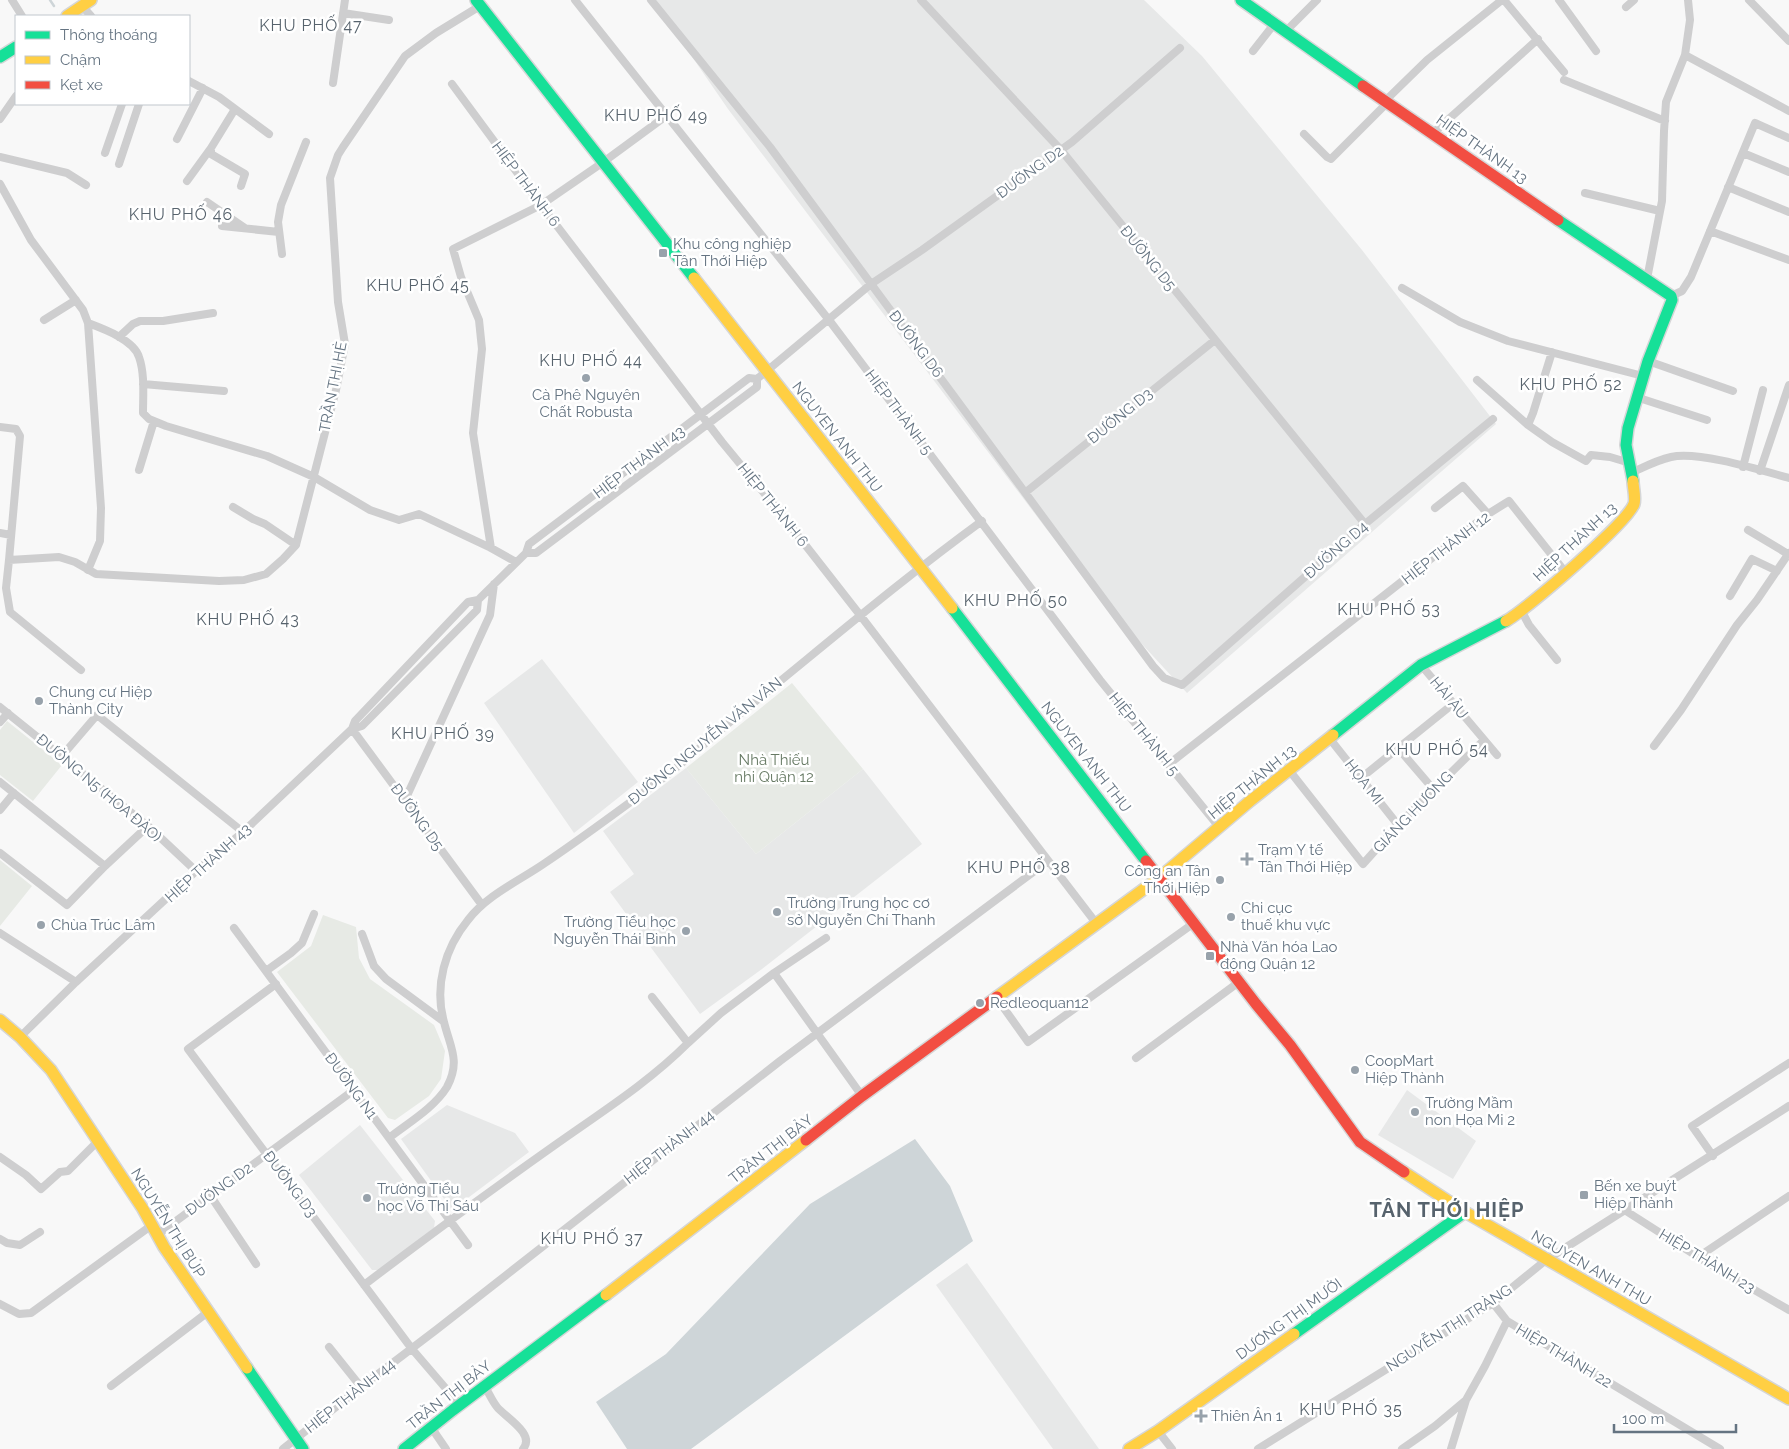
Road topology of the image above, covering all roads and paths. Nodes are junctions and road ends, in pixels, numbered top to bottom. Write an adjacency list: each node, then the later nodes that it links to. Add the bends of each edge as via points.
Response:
1 (12, 0): 17 (street)
2 (345, 0): 16 (street)
3 (575, 0): 41 (street, HIỆP THÀNH 5)
4 (651, 0): 75 (street, ĐƯỜNG D6, via 770,147)
5 (921, 0): 51 (street, ĐƯỜNG D5)
6 (1241, 0): 21 (street, HIỆP THÀNH 13)
7 (1317, 0): 22 (street)
8 (1503, 0): 23 (street); 36 (street, via 1427,60)
9 (1558, 0): 28 (street)
10 (1634, 0): 15 (street)
11 (1688, 0): 29 (street, via 1690,20)
12 (1749, 0): 24 (street)
13 (87, 3): 18 (street); 19 (street)
14 (478, 3): 55 (street, NGUYEN ANH THU); 108 (street, TRẦN THỊ HÈ, via 406,56 338,155 330,178 338,302 345,344)
15 (1626, 7)
16 (343, 13): 20 (street); 32 (street)
17 (21, 15)
18 (69, 15)
19 (91, 15)
20 (389, 20)
21 (1275, 23): 22 (street, HIỆP THÀNH 13); 27 (street)
22 (1286, 31): 36 (street, HIỆP THÀNH 13)
23 (1538, 39): 43 (street, via 1564,76); 46 (street)
24 (1789, 41)
25 (15, 48): 30 (street)
26 (1180, 48): 51 (street, ĐƯỜNG D2)
27 (1253, 51)
28 (1596, 51)
29 (1685, 55): 40 (street); 43 (street, via 1666,102)
30 (0, 57)
31 (190, 82): 34 (street)
32 (333, 83)
33 (452, 84): 65 (street, HIỆP THÀNH 6)
34 (203, 88): 39 (street); 48 (street)
35 (15, 97): 42 (street)
36 (1386, 101): 45 (street, via 1331,159); 46 (street, HIỆP THÀNH 13)
37 (122, 105): 52 (street)
38 (139, 105): 56 (street)
39 (235, 109): 44 (street); 50 (street)
40 (1789, 111)
41 (666, 116): 55 (street); 81 (street, HIỆP THÀNH 5)
42 (0, 119)
43 (1665, 121): 66 (street)
44 (269, 134)
45 (1304, 134)
46 (1432, 134): 74 (street, HIỆP THÀNH 13)
47 (1789, 138): 53 (street, via 1755,123)
48 (177, 139)
49 (306, 142): 71 (street, via 281,205)
50 (211, 148): 58 (street); 61 (street, via 211,154 245,174)
51 (1061, 150): 75 (street, ĐƯỜNG D2); 84 (street, ĐƯỜNG D5)
52 (105, 153)
53 (1743, 153): 57 (street); 62 (street)
54 (0, 157): 60 (street, via 67,173)
55 (602, 163): 65 (street); 87 (street, NGUYEN ANH THU)
56 (120, 164)
57 (1789, 172)
58 (187, 181)
59 (0, 184): 78 (street, via 31,240)
60 (86, 185)
61 (241, 186)
62 (1728, 187): 67 (street); 70 (street)
63 (1585, 193): 66 (street)
64 (207, 202): 69 (street)
65 (542, 205): 97 (street, HIỆP THÀNH 6); 120 (street, via 453,249 479,320 482,349 473,433)
66 (1660, 211): 74 (street)
67 (1789, 212)
68 (222, 226): 69 (street)
69 (246, 229): 71 (street)
70 (1710, 231): 73 (street); 77 (street, via 1691,277 1682,291)
71 (279, 232): 72 (street)
72 (282, 254)
73 (1789, 260)
74 (1647, 279): 77 (street, HIỆP THÀNH 13)
75 (871, 284): 81 (street, HIỆP THÀNH 43); 110 (street, ĐƯỜNG D6)
76 (1402, 288): 85 (street, via 1460,322 1508,341)
77 (1671, 296): 86 (street, HIỆP THÀNH 13)
78 (76, 300): 80 (street); 82 (street)
79 (213, 313): 83 (street, via 163,321 140,321)
80 (44, 320)
81 (829, 320): 87 (street, HIỆP THÀNH 43); 114 (street, HIỆP THÀNH 5)
82 (88, 323): 83 (street); 126 (street, via 101,508 100,542)
83 (119, 336): 91 (street, via 139,356)
84 (1215, 340): 110 (street, ĐƯỜNG D3); 115 (street, ĐƯỜNG D5)
85 (1552, 352): 88 (street); 102 (street)
86 (1648, 361): 88 (street, HIỆP THÀNH 13); 95 (street)
87 (766, 372): 89 (street, HIỆP THÀNH 43); 125 (street, NGUYEN ANH THU)
88 (1643, 376): 96 (street, HIỆP THÀNH 13)
89 (756, 379): 97 (street, HIỆP THÀNH 43, via 749,378); 101 (street, HIỆP THÀNH 43, via 756,387)
90 (1477, 380): 102 (street)
91 (143, 384): 94 (street); 100 (street, via 143,413)
92 (1789, 385): 107 (street)
93 (1763, 390): 104 (street)
94 (224, 391)
95 (1733, 391)
96 (1636, 398): 99 (street); 105 (street, HIỆP THÀNH 13, via 1626,445)
97 (701, 414): 101 (street, HIỆP THÀNH 6); 121 (street, HIỆP THÀNH 43, via 529,544)
98 (1493, 419): 115 (street, ĐƯỜNG D4)
99 (1708, 420)
100 (154, 421): 106 (street); 108 (street, via 267,456)
101 (708, 423): 121 (street, HIỆP THÀNH 43, via 536,553); 132 (street, HIỆP THÀNH 6)
102 (1528, 425): 105 (street, via 1586,461 1591,455 1610,457)
103 (0, 427): 118 (street, via 16,429 20,436)
104 (1743, 467): 105 (street, via 1691,456 1671,457); 107 (street)
105 (1630, 468): 128 (street, HIỆP THÀNH 13, via 1634,498 1630,512)
106 (139, 470)
107 (1760, 470): 109 (street)
108 (314, 477): 119 (street, TRẦN THỊ HÈ); 120 (street, via 370,510 399,520 419,514)
109 (1789, 478)
110 (1026, 492): 136 (street, ĐƯỜNG D6, via 1153,666 1164,678)
111 (233, 508): 119 (street)
112 (1435, 508): 113 (street, via 1463,486)
113 (1488, 514): 128 (street, HIỆP THÀNH 12, via 1509,501); 148 (street, HIỆP THÀNH 12)
114 (982, 521): 125 (street, ĐƯỜNG NGUYỄN VĂN VÂN); 148 (street, HIỆP THÀNH 5, via 1100,680)
115 (1365, 524): 136 (street, ĐƯỜNG D4)
116 (1748, 530): 122 (street)
117 (0, 533): 118 (street)
118 (10, 534): 123 (street)
119 (296, 545): 126 (street, TRẦN THỊ HÈ, via 266,574 244,580 96,574)
120 (491, 548): 124 (street)
121 (526, 553): 124 (street, HIỆP THÀNH 43)
122 (1789, 553): 127 (street)
123 (9, 560): 126 (street, TRẦN THỊ HÈ, via 59,557); 135 (street, via 6,588 10,612)
124 (516, 562): 129 (street, HIỆP THÀNH 43)
125 (920, 566): 132 (street, ĐƯỜNG NGUYỄN VĂN VÂN); 164 (street, NGUYEN ANH THU)
126 (88, 570)
127 (1777, 571): 130 (street, via 1752,559); 144 (street)
128 (1566, 573): 131 (street, HIỆP THÀNH 13)
129 (494, 584): 141 (street, HIỆP THÀNH 43, via 478,600 468,602 355,721); 154 (street, via 490,615)
130 (1730, 596)
131 (1521, 610): 133 (street); 134 (street, HIỆP THÀNH 13)
132 (860, 615): 161 (street, HIỆP THÀNH 6); 165 (street, ĐƯỜNG NGUYỄN VĂN VÂN, via 665,776)
133 (1556, 660)
134 (1422, 665): 137 (street, HẢI ÂU); 142 (street, HIỆP THÀNH 13)
135 (81, 670)
136 (1182, 684)
137 (1453, 704): 143 (street, HẢI ÂU); 145 (street)
138 (0, 707): 139 (street, ĐƯỜNG N5 (HOA ĐÀO))
139 (8, 713): 140 (street); 147 (street, ĐƯỜNG N5 (HOA ĐÀO))
140 (0, 722)
141 (352, 730): 154 (street, ĐƯỜNG D5); 159 (street, HIỆP THÀNH 43)
142 (1330, 739): 149 (street, HIỆP THÀNH 13); 150 (street, HỌA MI)
143 (1484, 740): 146 (street, HẢI ÂU); 152 (street, GIÁNG HƯƠNG)
144 (1654, 746)
145 (1398, 748): 150 (street); 152 (street)
146 (1496, 755)
147 (62, 756): 156 (street, ĐƯỜNG N5 (HOA ĐÀO)); 159 (street, via 97,715)
148 (1170, 764): 158 (street, HIỆP THÀNH 5)
149 (1289, 770): 157 (street, GIÁNG HƯƠNG, via 1362,864); 158 (street, HIỆP THÀNH 13)
150 (1361, 778): 157 (street, HỌA MI)
151 (0, 782): 153 (street)
152 (1434, 790): 157 (street, GIÁNG HƯƠNG)
153 (14, 793): 155 (street); 162 (street)
154 (405, 800): 165 (street, ĐƯỜNG D5)
155 (0, 810)
156 (148, 826): 162 (street); 163 (street, ĐƯỜNG N5 (HOA ĐÀO))
157 (1398, 826)
158 (1220, 827): 164 (street, HIỆP THÀNH 13)
159 (243, 832): 163 (street, HIỆP THÀNH 43)
160 (0, 853): 162 (street, via 67,905)
161 (1048, 861): 167 (street, HIỆP THÀNH 6); 182 (street, HIỆP THÀNH 44)
162 (105, 866)
163 (196, 871): 175 (street, HIỆP THÀNH 43)
164 (1160, 878): 167 (street, TRẦN THỊ BẢY); 168 (street, NGUYEN ANH THU)
165 (482, 905): 181 (street, ĐƯỜNG NGUYỄN VĂN VÂN, via 455,938 446,958 440,997)
166 (314, 914): 173 (street, via 302,943)
167 (1096, 923): 179 (street, TRẦN THỊ BẢY)
168 (1194, 923): 176 (street, NGUYEN ANH THU); 179 (street, via 1028,1042)
169 (234, 928): 173 (street, ĐƯỜNG N1)
170 (0, 933): 175 (street)
171 (362, 934): 181 (street, via 374,966 386,979)
172 (826, 938): 174 (street)
173 (266, 971): 177 (street, ĐƯỜNG N1)
174 (774, 972): 182 (street); 184 (street)
175 (76, 982): 183 (street, HIỆP THÀNH 43)
176 (1239, 982): 185 (street); 198 (street, NGUYEN ANH THU, via 1290,1045 1360,1142)
177 (276, 984): 187 (street, ĐƯỜNG N1); 192 (street, ĐƯỜNG D3, via 188,1049)
178 (652, 997): 184 (street)
179 (996, 997): 188 (street, TRẦN THỊ BẢY)
180 (0, 1020): 183 (street, NGUYỄN THỊ BÚP)
181 (443, 1020): 190 (street, ĐƯỜNG NGUYỄN VĂN VÂN, via 455,1062 450,1080 439,1099)
182 (817, 1033): 188 (street); 214 (street, HIỆP THÀNH 44)
183 (20, 1037): 191 (street, NGUYỄN THỊ BÚP, via 51,1070)
184 (688, 1043): 199 (street, via 672,1060 613,1106)
185 (1136, 1058)
186 (1789, 1063): 193 (street, via 1692,1126)
187 (354, 1090): 190 (street, ĐƯỜNG N1); 192 (street, ĐƯỜNG D2)
188 (862, 1096): 217 (street, TRẦN THỊ BẢY)
189 (1789, 1106): 193 (street, NGUYỄN THỊ TRÀNG)
190 (389, 1138): 199 (street, ĐƯỜNG N1)
191 (98, 1141): 194 (street, via 68,1171 60,1172 41,1189); 200 (street, NGUYỄN THỊ BÚP)
192 (267, 1153): 195 (street, ĐƯỜNG D2); 207 (street, ĐƯỜNG D3)
193 (1713, 1156): 197 (street, NGUYỄN THỊ TRÀNG)
194 (0, 1157)
195 (210, 1195): 200 (street, ĐƯỜNG D2); 206 (street)
196 (1789, 1196): 204 (street)
197 (1626, 1211): 204 (street, HIỆP THÀNH 23); 205 (street, NGUYỄN THỊ TRÀNG)
198 (1465, 1212): 205 (street, NGUYEN ANH THU); 222 (street, DƯƠNG THỊ MƯỜI)
199 (449, 1220): 203 (street, ĐƯỜNG N1); 207 (street)
200 (154, 1230): 209 (street, ĐƯỜNG D2, via 30,1312 19,1314); 211 (street, NGUYỄN THỊ BÚP)
201 (40, 1232): 202 (street, via 20,1245)
202 (0, 1239)
203 (468, 1246)
204 (1698, 1256): 210 (street, HIỆP THÀNH 23)
205 (1546, 1260): 208 (street, NGUYỄN THỊ TRÀNG); 218 (street, NGUYEN ANH THU)
206 (256, 1264)
207 (364, 1285): 214 (street, ĐƯỜNG D3)
208 (1492, 1302): 212 (street, HIỆP THÀNH 22); 231 (street, NGUYỄN THỊ TRÀNG)
209 (0, 1304)
210 (1789, 1310)
211 (208, 1312): 215 (street); 223 (street, NGUYỄN THỊ BÚP)
212 (1507, 1321): 219 (street); 234 (street, HIỆP THÀNH 22)
213 (329, 1347): 216 (street)
214 (412, 1349): 216 (street, HIỆP THÀNH 44); 220 (street, ĐƯỜNG D3)
215 (111, 1386)
216 (361, 1387): 223 (street, HIỆP THÀNH 44)
217 (485, 1387): 220 (street, TRẦN THỊ BẢY); 228 (street, via 498,1408 519,1426 527,1441)
218 (1789, 1399)
219 (1466, 1400): 232 (street); 233 (street)
220 (460, 1405): 221 (street, TRẦN THỊ BẢY)
221 (432, 1427): 226 (street, TRẦN THỊ BẢY); 227 (street)
222 (1158, 1431): 229 (street, DƯƠNG THỊ MƯỜI); 230 (street)
223 (295, 1440): 224 (street, HIỆP THÀNH 44); 225 (street, NGUYỄN THỊ BÚP)
224 (284, 1449)
225 (303, 1449)
226 (404, 1449)
227 (446, 1449)
228 (523, 1449)
229 (1129, 1449)
230 (1172, 1449)
231 (1258, 1449)
232 (1402, 1449)
233 (1451, 1449)
234 (1720, 1449)

